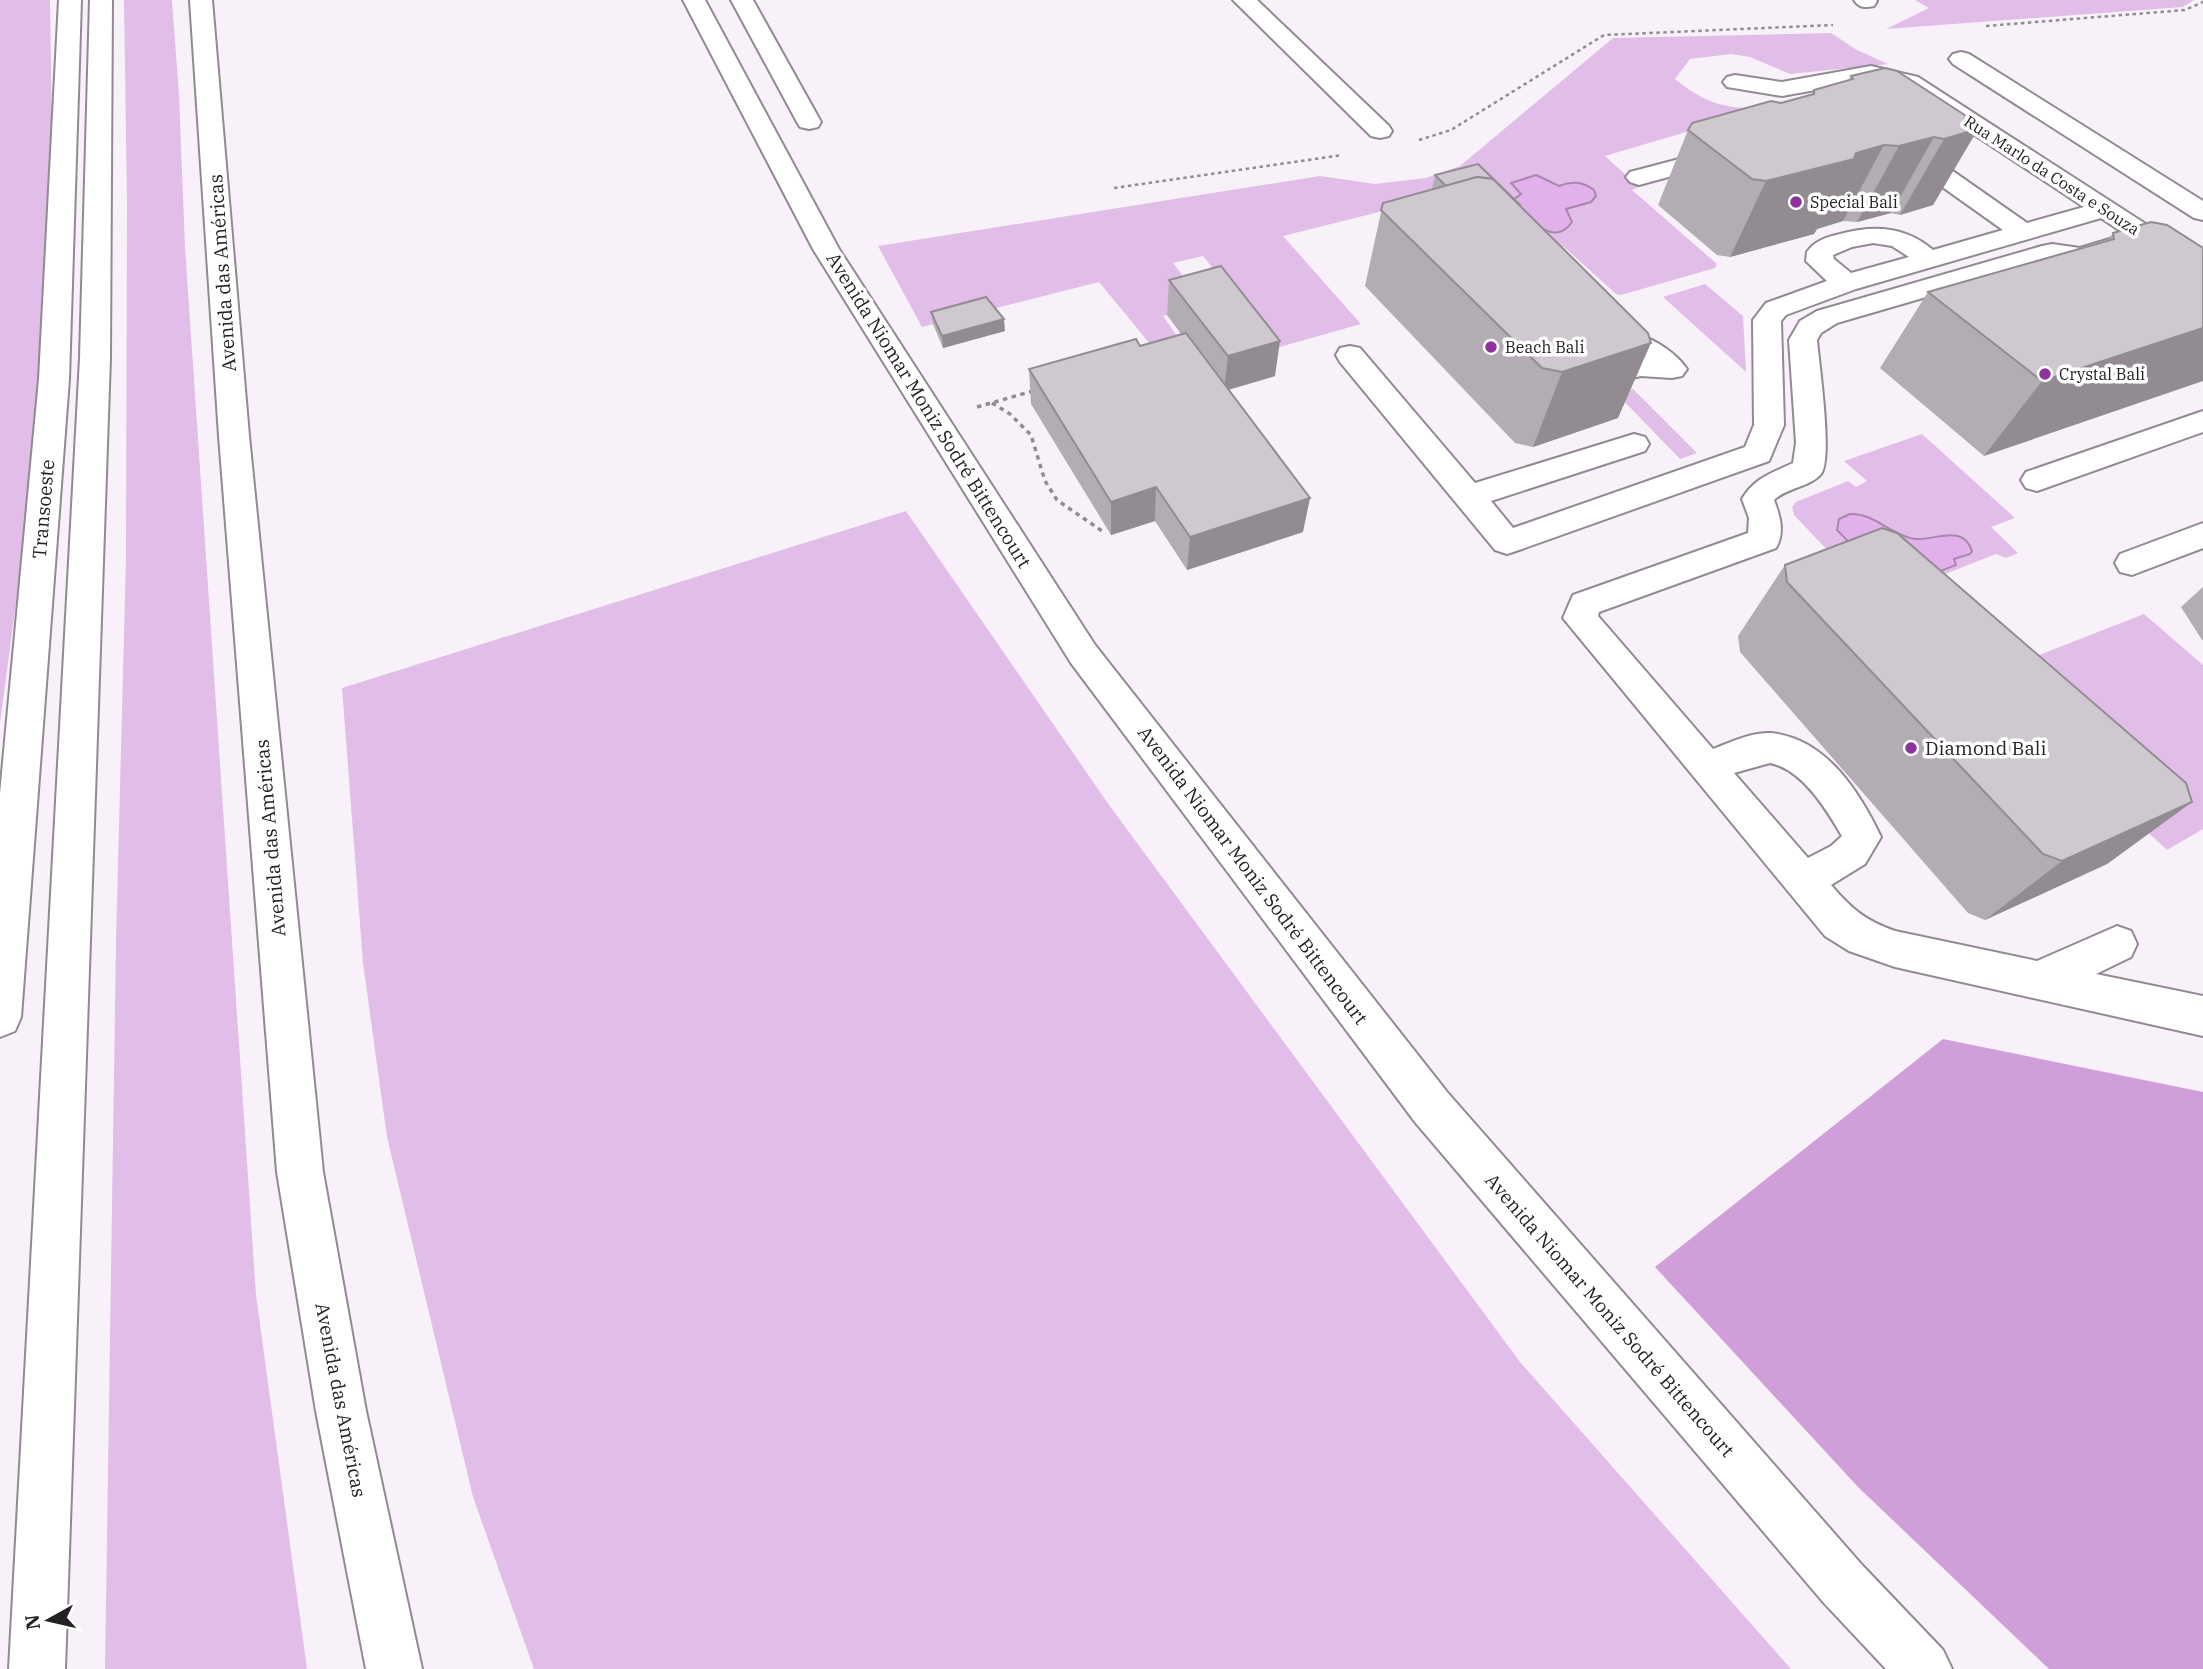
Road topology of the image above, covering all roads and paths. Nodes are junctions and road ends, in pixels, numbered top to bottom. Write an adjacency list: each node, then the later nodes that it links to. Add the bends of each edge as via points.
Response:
1 (71, 0): 52 (main road, Transoeste, via 54,379)
2 (101, 0): 53 (main road, via 95,372)
3 (201, 0): 54 (main road, Avenida das Américas, via 234,436 300,1172 341,1411)
4 (694, 0): 55 (main road, Avenida Niomar Moniz Sodré Bittencourt, via 826,249 1083,654 1431,1107 1843,1584)
5 (741, 0): 14 (main road)
6 (1244, 0): 15 (main road)
7 (1865, 0): 17 (path, via 1861,23 1604,35 1451,130)
8 (2203, 2): 9 (path, via 2185,10)
9 (1986, 26)
10 (1961, 59): 22 (main road)
11 (1735, 82): 12 (main road, Rua Marlo da Costa e Souza, via 1782,89)
12 (1808, 82): 13 (main road); 23 (main road, Rua Marlo da Costa e Souza, via 1871,73 1910,82)
13 (1843, 105)
14 (809, 122)
15 (1380, 131)
16 (1883, 134): 24 (main road)
17 (1418, 141)
18 (1744, 149): 20 (main road)
19 (1341, 155): 21 (path)
20 (1639, 177)
21 (1114, 188)
22 (2203, 212)
23 (2125, 222): 24 (main road); 25 (main road, via 2081,256); 28 (main road, Rua Marlo da Costa e Souza)
24 (2023, 232): 26 (main road)
25 (2052, 252): 27 (main road); 29 (main road)
26 (1928, 259): 30 (main road); 30 (main road, via 1892,236 1865,235 1839,242 1820,252 1820,261)
27 (1980, 273): 31 (main road); 32 (main road)
28 (2203, 273)
29 (2090, 277)
30 (1846, 283): 43 (main road, via 1776,309 1768,320 1769,425 1758,454 1507,542)
31 (1896, 297): 33 (main road); 47 (main road, via 1828,317 1810,327 1803,340 1811,443 1808,470 1765,489 1758,499 1765,518 1764,540 1585,604 1580,618)
32 (2006, 298)
33 (1924, 318)
34 (1615, 325): 35 (main road, via 1639,356 1618,374 1588,367)
35 (1576, 351)
36 (1350, 355): 43 (main road)
37 (1044, 388): 38 (path)
38 (991, 403): 39 (path); 44 (path, via 1031,435 1045,481 1057,500)
39 (973, 408)
40 (2203, 421): 42 (main road)
41 (1634, 444): 43 (main road)
42 (2037, 480)
43 (1468, 497)
44 (1102, 531)
45 (2203, 535): 46 (main road)
46 (2132, 562)
47 (1707, 767): 48 (main road); 48 (main road, via 1770,748 1788,753 1819,775 1862,837 1857,849 1844,859)
48 (1801, 880): 50 (main road, via 1839,923 1863,938 1895,949)
49 (2117, 944): 50 (main road)
50 (2042, 979): 51 (main road)
51 (2203, 1016)
52 (0, 1017)
53 (37, 1669)
54 (394, 1669)
55 (1924, 1669)

